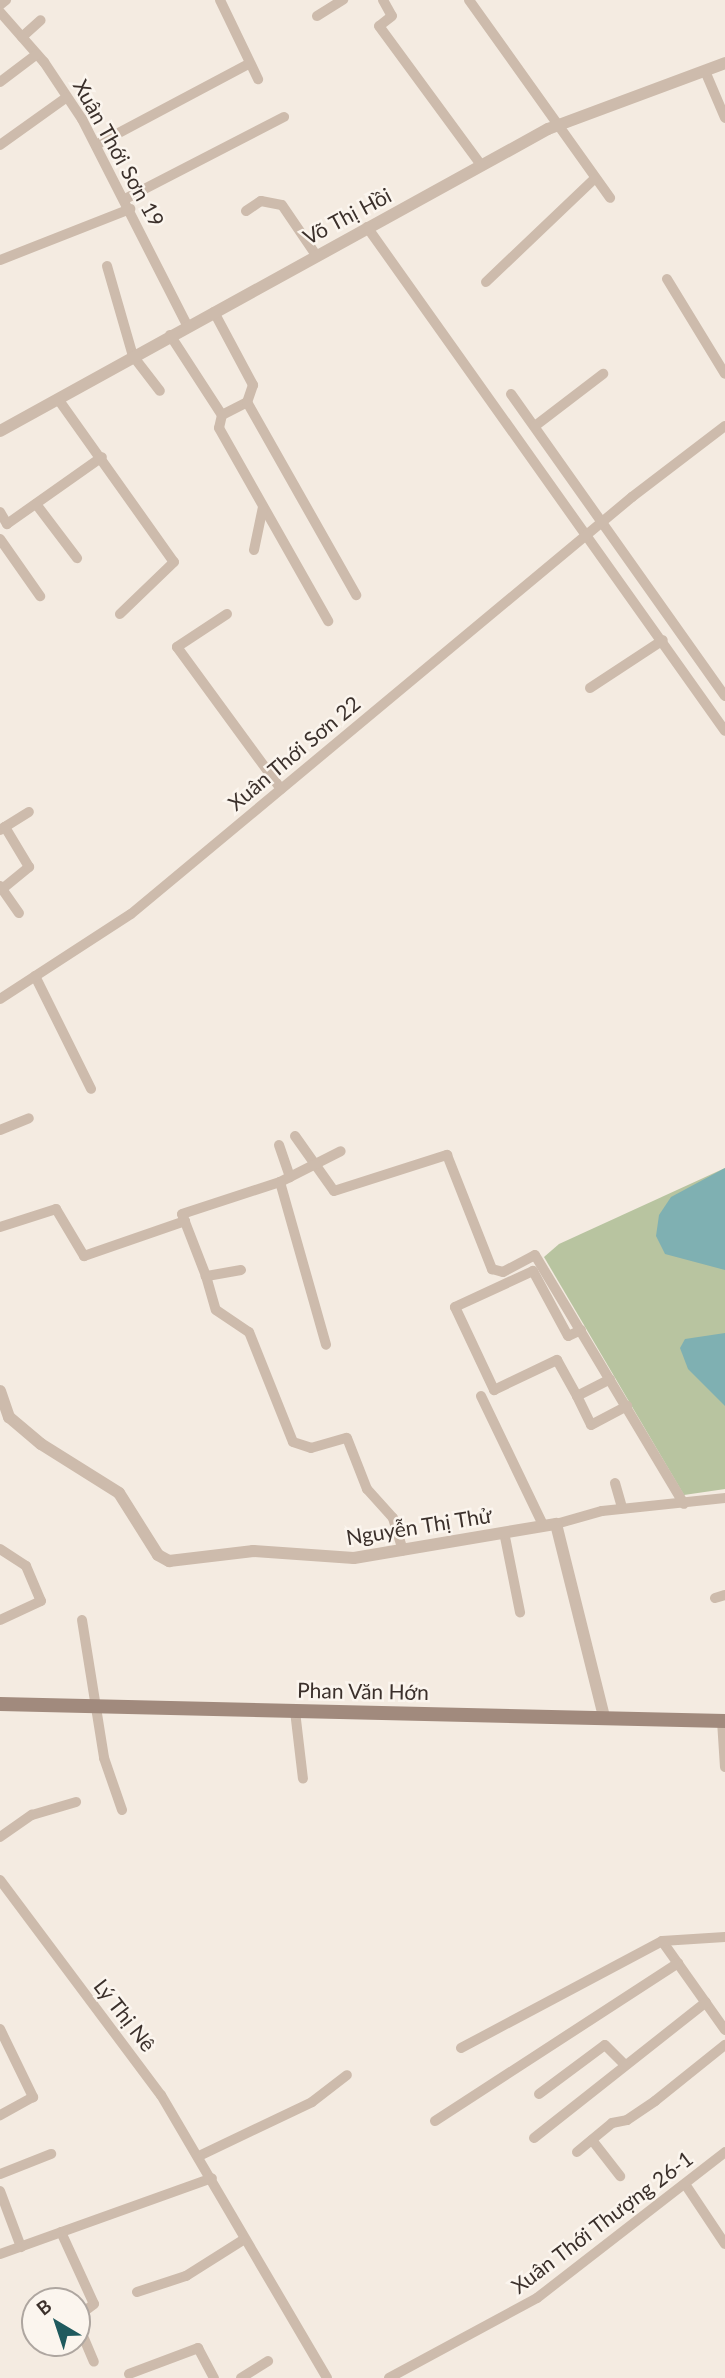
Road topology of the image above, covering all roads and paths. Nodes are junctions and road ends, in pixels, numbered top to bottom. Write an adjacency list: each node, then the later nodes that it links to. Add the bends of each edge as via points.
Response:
1 (6, 0): 6 (street)
2 (220, 0): 13 (street)
3 (343, 0): 8 (street)
4 (383, 0): 23 (street, via 392,16 379,26)
5 (469, 0): 20 (street)
6 (0, 5)
7 (0, 12): 10 (street, Xuân Thới Sơn 19)
8 (317, 16)
9 (41, 20): 10 (street)
10 (22, 37): 11 (street, Xuân Thới Sơn 19)
11 (37, 54): 16 (street); 17 (street, Xuân Thới Sơn 19)
12 (725, 63): 14 (street, Võ Thị Hồi)
13 (250, 64): 15 (street); 22 (street)
14 (705, 71): 19 (street); 20 (street, Võ Thị Hồi)
15 (258, 79)
16 (0, 82)
17 (67, 97): 21 (street); 22 (street, Xuân Thới Sơn 19)
18 (284, 117): 26 (street)
19 (725, 118)
20 (555, 126): 23 (street, Võ Thị Hồi); 24 (street)
21 (0, 145)
22 (96, 145): 26 (street, Xuân Thới Sơn 19)
23 (481, 165): 28 (street, Võ Thị Hồi)
24 (594, 179): 25 (street); 33 (street)
25 (610, 198)
26 (128, 204): 30 (street); 35 (street, Xuân Thới Sơn 19)
27 (246, 211): 29 (street, via 261,201 282,205)
28 (367, 227): 29 (street, Võ Thị Hồi); 53 (street)
29 (316, 255): 34 (street, Võ Thị Hồi)
30 (0, 260)
31 (107, 266): 37 (street)
32 (667, 279): 38 (street)
33 (486, 282)
34 (214, 312): 35 (street, Võ Thị Hồi); 43 (street, via 253,385)
35 (187, 325): 36 (street, Võ Thị Hồi)
36 (170, 335): 37 (street, Võ Thị Hồi); 44 (street)
37 (133, 356): 40 (street); 42 (street, Võ Thị Hồi)
38 (725, 373)
39 (603, 374): 45 (street)
40 (160, 391)
41 (511, 394): 45 (street)
42 (58, 399): 47 (street, Võ Thị Hồi); 48 (street)
43 (247, 402): 44 (street); 58 (street)
44 (222, 415): 50 (street, via 219,428)
45 (535, 426): 52 (street)
46 (725, 426): 52 (street, Xuân Thới Sơn 22)
47 (0, 431)
48 (102, 457): 49 (street); 59 (street, via 174,562)
49 (36, 504): 51 (street, via 6,524); 56 (street)
50 (263, 507): 55 (street); 61 (street)
51 (1, 517)
52 (603, 521): 53 (street, Xuân Thới Sơn 22); 64 (street)
53 (585, 537): 62 (street); 66 (street, Xuân Thới Sơn 22)
54 (0, 539): 57 (street)
55 (254, 550)
56 (77, 558)
57 (40, 596)
58 (356, 596)
59 (121, 614)
60 (227, 614): 66 (street, via 177,647)
61 (328, 621)
62 (663, 640): 63 (street); 65 (street)
63 (590, 688)
64 (725, 696)
65 (725, 731)
66 (281, 789): 71 (street, Xuân Thới Sơn 22, via 131,914)
67 (29, 812): 68 (street)
68 (3, 828): 69 (street, via 29,867)
69 (1, 887): 70 (street)
70 (19, 913)
71 (35, 976): 72 (street, Xuân Thới Sơn 22); 73 (street)
72 (0, 999)
73 (91, 1089)
74 (29, 1118): 75 (street)
75 (0, 1130)
76 (295, 1136): 79 (street, via 307,1159)
77 (279, 1145): 80 (street)
78 (341, 1151): 79 (street)
79 (317, 1164): 80 (street); 85 (street, via 334,1191 447,1155 492,1269 503,1272 536,1255)
80 (285, 1180): 81 (street, via 182,1214); 86 (street)
81 (185, 1220): 82 (street, via 85,1256 57,1209); 84 (street)
82 (0, 1227)
83 (241, 1270): 84 (street)
84 (206, 1276): 100 (street, via 216,1310 249,1332 293,1442 311,1448 347,1438 367,1489 393,1518)
85 (581, 1331): 87 (street); 90 (street, via 568,1336 533,1271 455,1307 494,1390 557,1360)
86 (326, 1345)
87 (610, 1380): 90 (street); 91 (street)
88 (0, 1391): 92 (street, Nguyễn Thị Thử)
89 (481, 1396): 97 (street)
90 (577, 1396): 91 (street, via 591,1425)
91 (627, 1406): 95 (street)
92 (5, 1419): 100 (street, Nguyễn Thị Thử, via 119,1493 164,1559 253,1551 339,1559)
93 (615, 1483): 96 (street)
94 (725, 1498): 95 (street)
95 (684, 1504): 96 (street)
96 (622, 1508): 97 (street)
97 (550, 1525): 98 (street, Nguyễn Thị Thử); 107 (street)
98 (504, 1532): 100 (street, Nguyễn Thị Thử); 101 (street)
99 (0, 1549): 102 (street, via 26,1566 41,1601)
100 (402, 1550)
101 (520, 1612)
102 (0, 1620)
103 (82, 1620): 105 (street)
104 (0, 1704): 105 (main road, Phan Văn Hớn)
105 (97, 1706): 106 (main road, Phan Văn Hớn); 112 (street, via 104,1758)
106 (295, 1711): 107 (main road, Phan Văn Hớn); 110 (street)
107 (604, 1717): 108 (main road, Phan Văn Hớn)
108 (724, 1721): 109 (street)
109 (725, 1767)
110 (303, 1779)
111 (76, 1802): 113 (street, via 32,1815)
112 (122, 1810)
113 (0, 1837)
114 (0, 1880): 133 (street, Lý Thị Nê, via 125,2043)
115 (725, 1937): 116 (street)
116 (662, 1941): 117 (street); 122 (street)
117 (678, 1963): 118 (street); 127 (street)
118 (706, 2002): 120 (street); 123 (street)
119 (0, 2029): 126 (street, via 33,2097)
120 (725, 2030)
121 (725, 2045): 129 (street, via 646,2107)
122 (461, 2048)
123 (625, 2065): 125 (street, via 606,2045); 128 (street)
124 (347, 2076): 133 (street, via 312,2102)
125 (539, 2094)
126 (0, 2115)
127 (435, 2121)
128 (534, 2138)
129 (592, 2140): 130 (street); 135 (street)
130 (577, 2152)
131 (725, 2152): 137 (street, Xuân Thới Thượng 26-1)
132 (51, 2154): 134 (street)
133 (199, 2156): 136 (street, Lý Thị Nê)
134 (0, 2174)
135 (620, 2176)
136 (212, 2178): 139 (street); 140 (street, Lý Thị Nê)
137 (685, 2184): 141 (street); 149 (street, Xuân Thới Thượng 26-1, via 537,2298)
138 (0, 2191): 142 (street)
139 (61, 2232): 142 (street); 144 (street)
140 (243, 2240): 145 (street, via 186,2276); 153 (street, Lý Thị Nê)
141 (725, 2244)
142 (21, 2246): 143 (street)
143 (0, 2254)
144 (86, 2287)
145 (137, 2292)
146 (91, 2355): 148 (street)
147 (268, 2361): 152 (street)
148 (94, 2362)
149 (412, 2367): 154 (street, Xuân Thới Thượng 26-1); 155 (street)
150 (129, 2374): 151 (street, via 198,2347)
151 (214, 2378)
152 (241, 2378)
153 (327, 2378)
154 (389, 2378)
155 (418, 2378)

